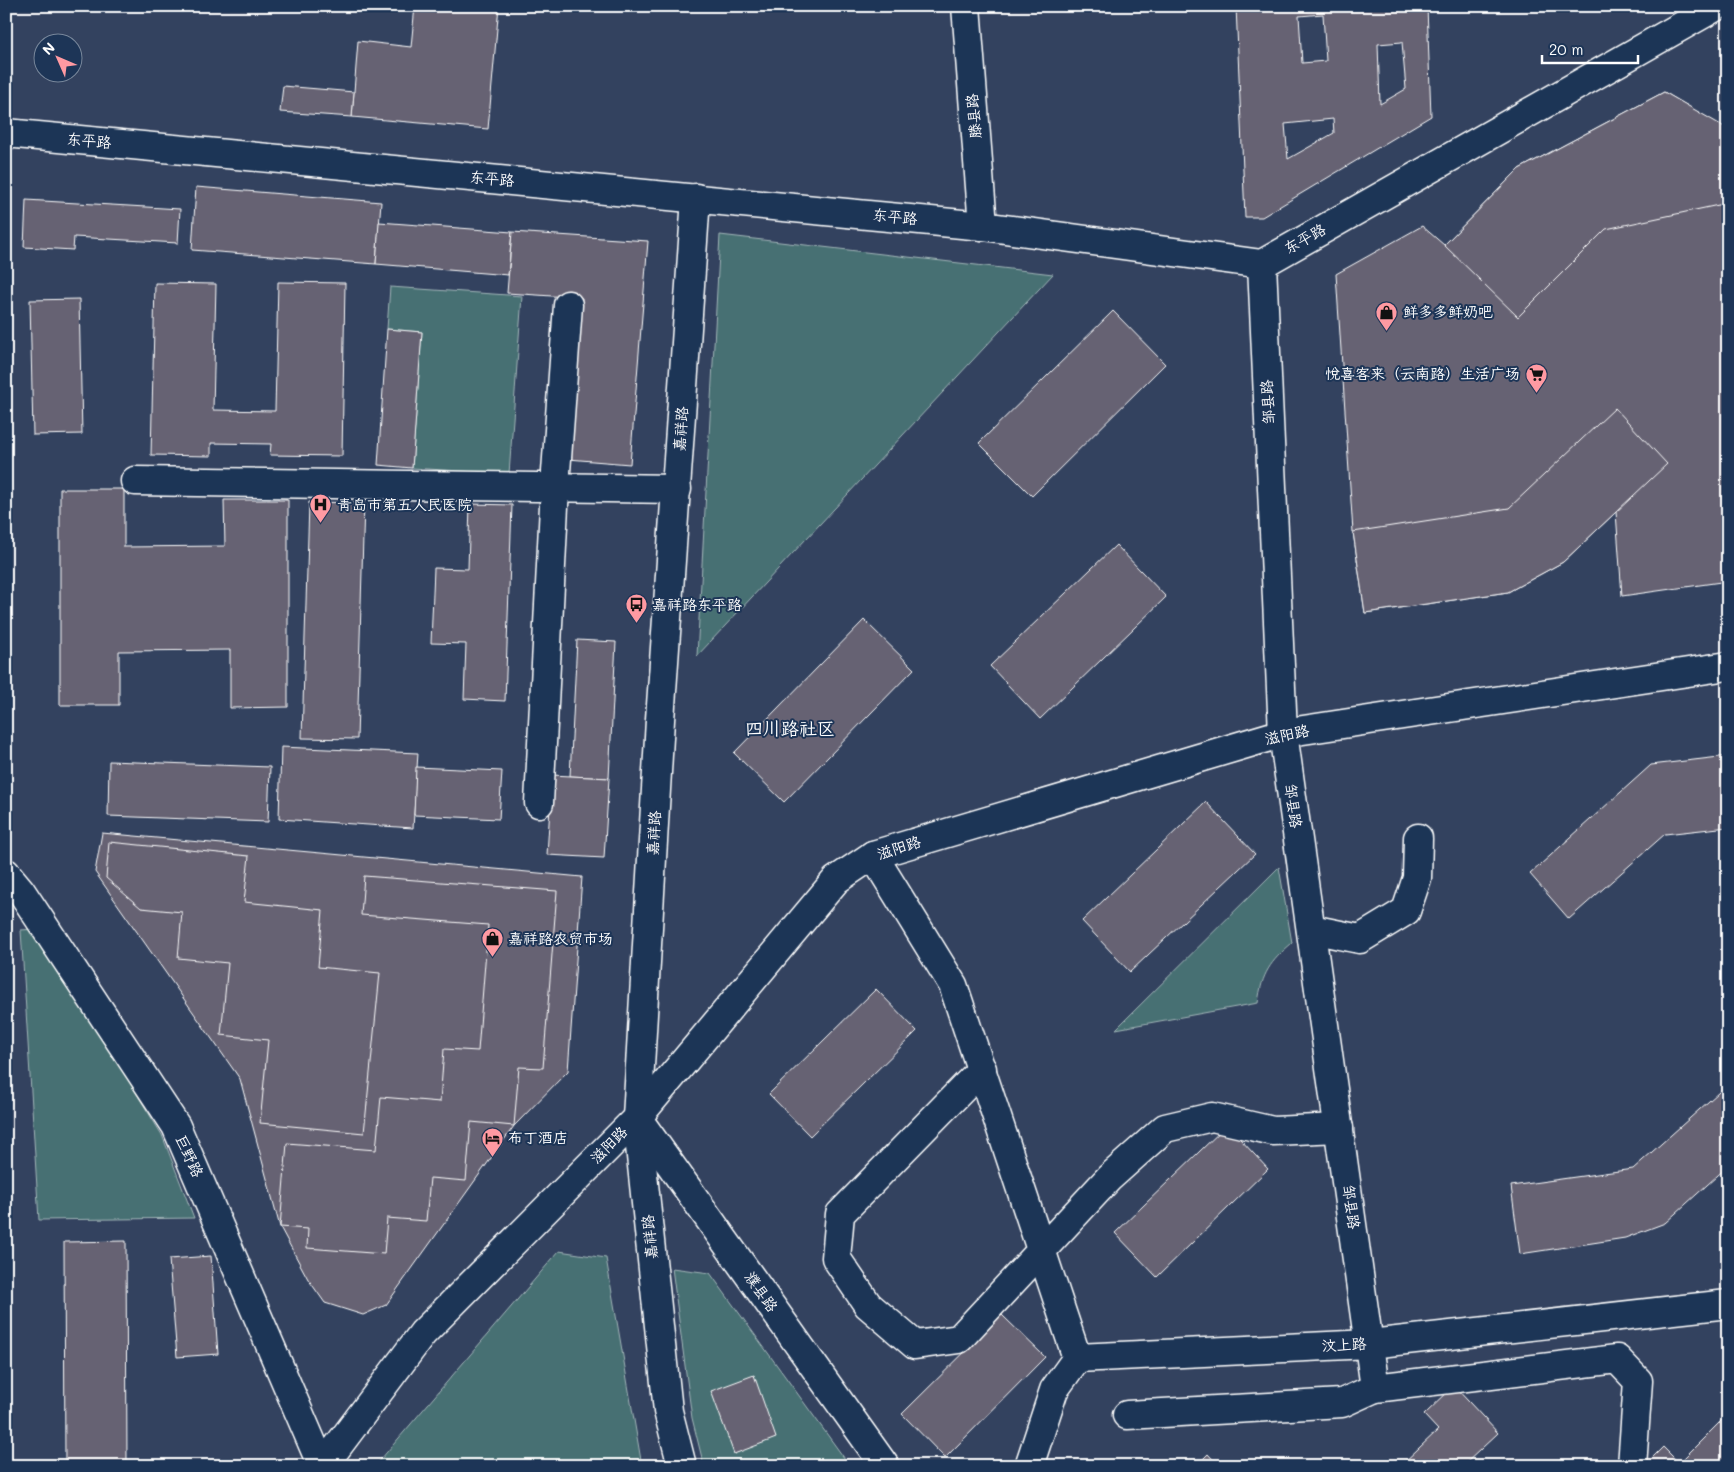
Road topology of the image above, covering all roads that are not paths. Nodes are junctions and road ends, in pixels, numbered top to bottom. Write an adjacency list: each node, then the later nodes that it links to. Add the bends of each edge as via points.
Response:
1 (966, 6): 5 (street, 滕县路)
2 (1717, 6): 6 (street, 东平路)
3 (6, 133): 4 (street, 东平路)
4 (696, 198): 5 (street, 东平路); 10 (street, 嘉祥路)
5 (983, 226): 6 (street, 东平路)
6 (1262, 264): 12 (street, 邹县路)
7 (568, 305): 9 (street)
8 (135, 481): 9 (street)
9 (555, 486): 10 (street); 13 (street)
10 (677, 489): 19 (street, 嘉祥路)
11 (1728, 666): 12 (street, 滋阳路)
12 (1283, 734): 15 (street, 滋阳路); 17 (street, 邹县路)
13 (539, 803)
14 (1418, 838): 17 (street, via 1417,878 1406,911 1360,939)
15 (873, 855): 18 (street, via 953,985); 19 (street, 滋阳路, via 836,880)
16 (6, 873): 27 (street, 巨野路, via 176,1126)
17 (1311, 930): 20 (street, 邹县路)
18 (982, 1069): 21 (street); 21 (street, via 840,1214 836,1258 868,1305 915,1345 959,1339)
19 (637, 1118): 27 (street, 滋阳路, via 423,1333); 28 (street, 嘉祥路, via 668,1411); 29 (street, 濮县路)
20 (1339, 1128): 21 (street, via 1273,1131 1212,1117 1165,1128 1109,1178); 23 (street, 邹县路)
21 (1042, 1250): 24 (street)
22 (1728, 1304): 23 (street, 汶上路)
23 (1370, 1344): 24 (street, 汶上路); 25 (street, 邹县路)
24 (1077, 1358): 30 (street, via 1054,1390)
25 (1375, 1388): 26 (street, via 1342,1403); 31 (street, via 1617,1359 1638,1381)
26 (1127, 1414)
27 (323, 1466)
28 (682, 1466)
29 (885, 1466)
30 (1029, 1466)
31 (1632, 1466)

